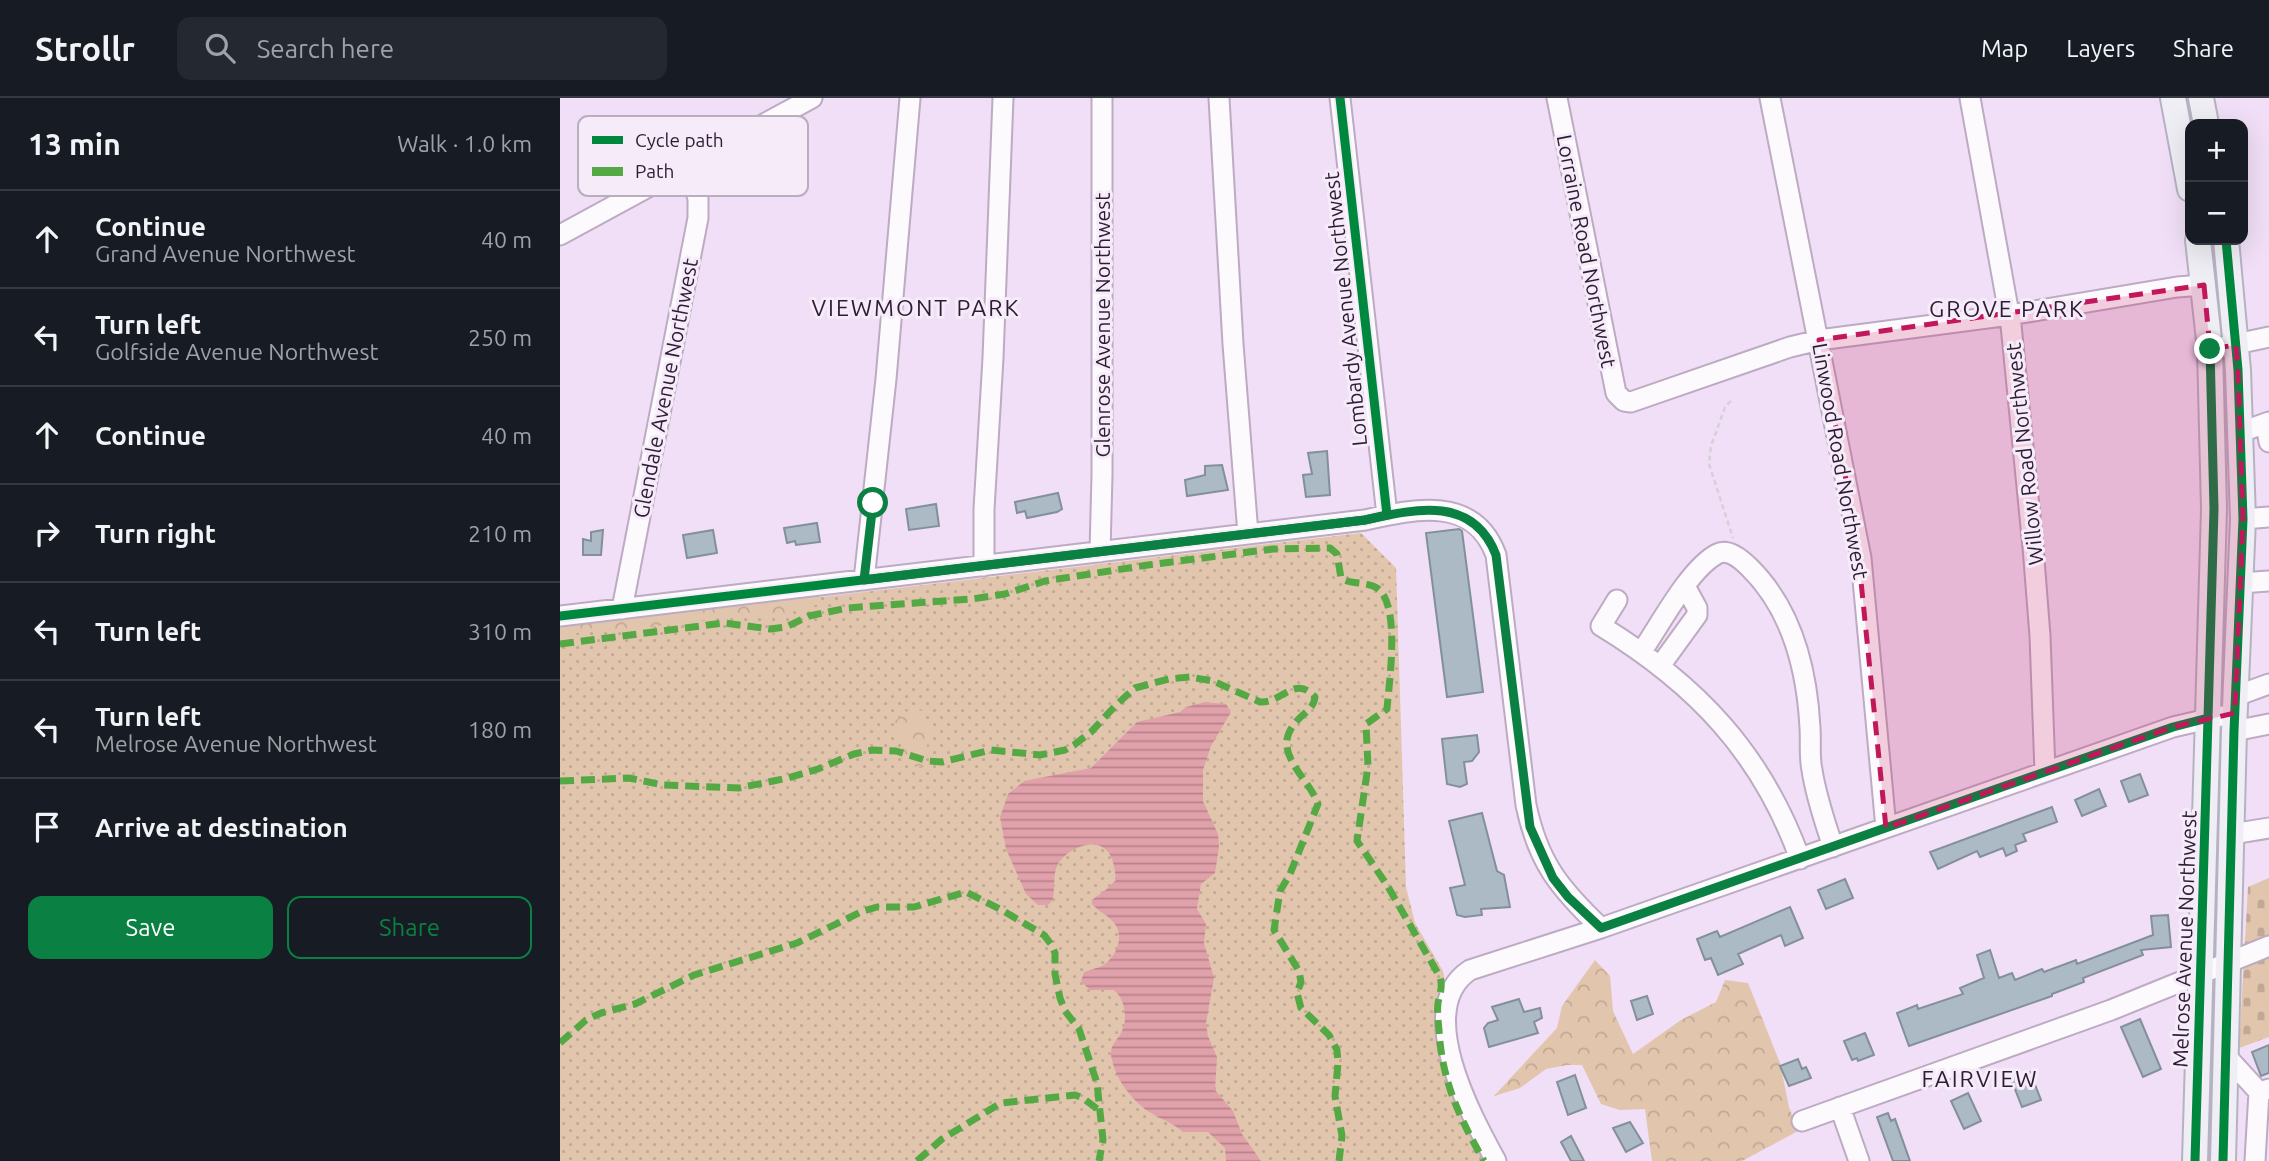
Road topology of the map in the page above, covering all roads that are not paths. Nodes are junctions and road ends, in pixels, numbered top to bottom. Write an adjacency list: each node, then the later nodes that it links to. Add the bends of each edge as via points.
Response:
1 (812, 98): 12 (street)
2 (910, 98): 34 (street)
3 (1003, 98): 33 (street)
4 (1102, 98): 32 (street, Glenrose Avenue Northwest)
5 (1219, 98): 31 (street)
6 (1340, 98): 28 (street, Lombardy Avenue Northwest)
7 (1557, 98): 23 (street, Lorraine Road Northwest, via 1616,393 1624,401)
8 (1770, 98): 23 (street, Linwood Road Northwest)
9 (1970, 98): 21 (street, Willow Road Northwest)
10 (2173, 98): 14 (main road)
11 (2201, 98): 13 (main road)
12 (779, 116)
13 (2205, 119)
14 (2189, 182)
15 (633, 196): 17 (street)
16 (697, 196): 39 (street, Glendale Avenue Northwest, via 698,218)
17 (560, 235)
18 (2199, 245): 20 (main road, Melrose Avenue Northwest)
19 (2226, 245): 24 (main road, Melrose Avenue Northwest)
20 (2204, 285): 21 (street); 25 (main road, Melrose Avenue Northwest)
21 (2010, 315): 23 (street); 47 (street, Willow Road Northwest, via 2040,636)
22 (2269, 337): 24 (street)
23 (1819, 340): 48 (street, Linwood Road Northwest, via 1861,558)
24 (2236, 345): 25 (street); 27 (main road, Melrose Avenue Northwest)
25 (2210, 349): 45 (main road, Melrose Avenue Northwest, via 2214,509)
26 (2268, 429): 27 (street)
27 (2241, 432): 30 (main road, Melrose Avenue Northwest)
28 (1387, 515): 31 (street); 53 (street, via 1420,510 1460,514 1491,541 1530,827 1553,878)
29 (2269, 517): 30 (street)
30 (2242, 519): 36 (main road, Melrose Avenue Northwest)
31 (1248, 534): 32 (street)
32 (1100, 552): 33 (street)
33 (984, 566): 34 (street)
34 (864, 580): 39 (street)
35 (2269, 581): 36 (street)
36 (2240, 583): 44 (main road, Melrose Avenue Northwest)
37 (1685, 586): 41 (street); 42 (street, via 1697,615); 51 (street, via 1718,553 1726,552 1740,558 1775,598 1795,642 1806,688 1811,769)
38 (1617, 600): 41 (street, via 1601,626)
39 (622, 609): 40 (street)
40 (560, 617)
41 (1642, 651): 42 (street)
42 (1660, 666): 52 (street, via 1705,705 1740,745 1777,804)
43 (2269, 684): 44 (street)
44 (2235, 713): 45 (street); 46 (street, via 2259,728); 50 (main road, Melrose Avenue Northwest)
45 (2208, 718): 47 (street); 56 (main road, Melrose Avenue Northwest)
46 (2269, 724)
47 (2045, 772): 48 (street)
48 (1886, 828): 51 (street)
49 (2269, 828): 50 (street)
50 (2232, 834): 55 (main road, Melrose Avenue Northwest)
51 (1833, 847): 52 (street)
52 (1800, 859): 53 (street)
53 (1601, 928): 64 (street, via 1470,970 1449,994 1446,1023 1453,1065 1466,1103)
54 (2269, 946): 55 (street)
55 (2229, 961): 56 (street); 57 (main road, Melrose Avenue Northwest)
56 (2200, 974): 60 (street); 66 (main road, Melrose Avenue Northwest)
57 (2226, 1056): 58 (street); 59 (main road, Melrose Avenue Northwest)
58 (2264, 1090): 59 (street); 62 (street)
59 (2225, 1099): 63 (main road, Melrose Avenue Northwest)
60 (1840, 1107): 61 (street); 65 (street)
61 (1802, 1121)
62 (2256, 1124): 63 (street); 68 (street)
63 (2224, 1127): 67 (main road, Melrose Avenue Northwest)
64 (1496, 1161)
65 (1859, 1161)
66 (2195, 1161)
67 (2224, 1161)
68 (2255, 1161)

